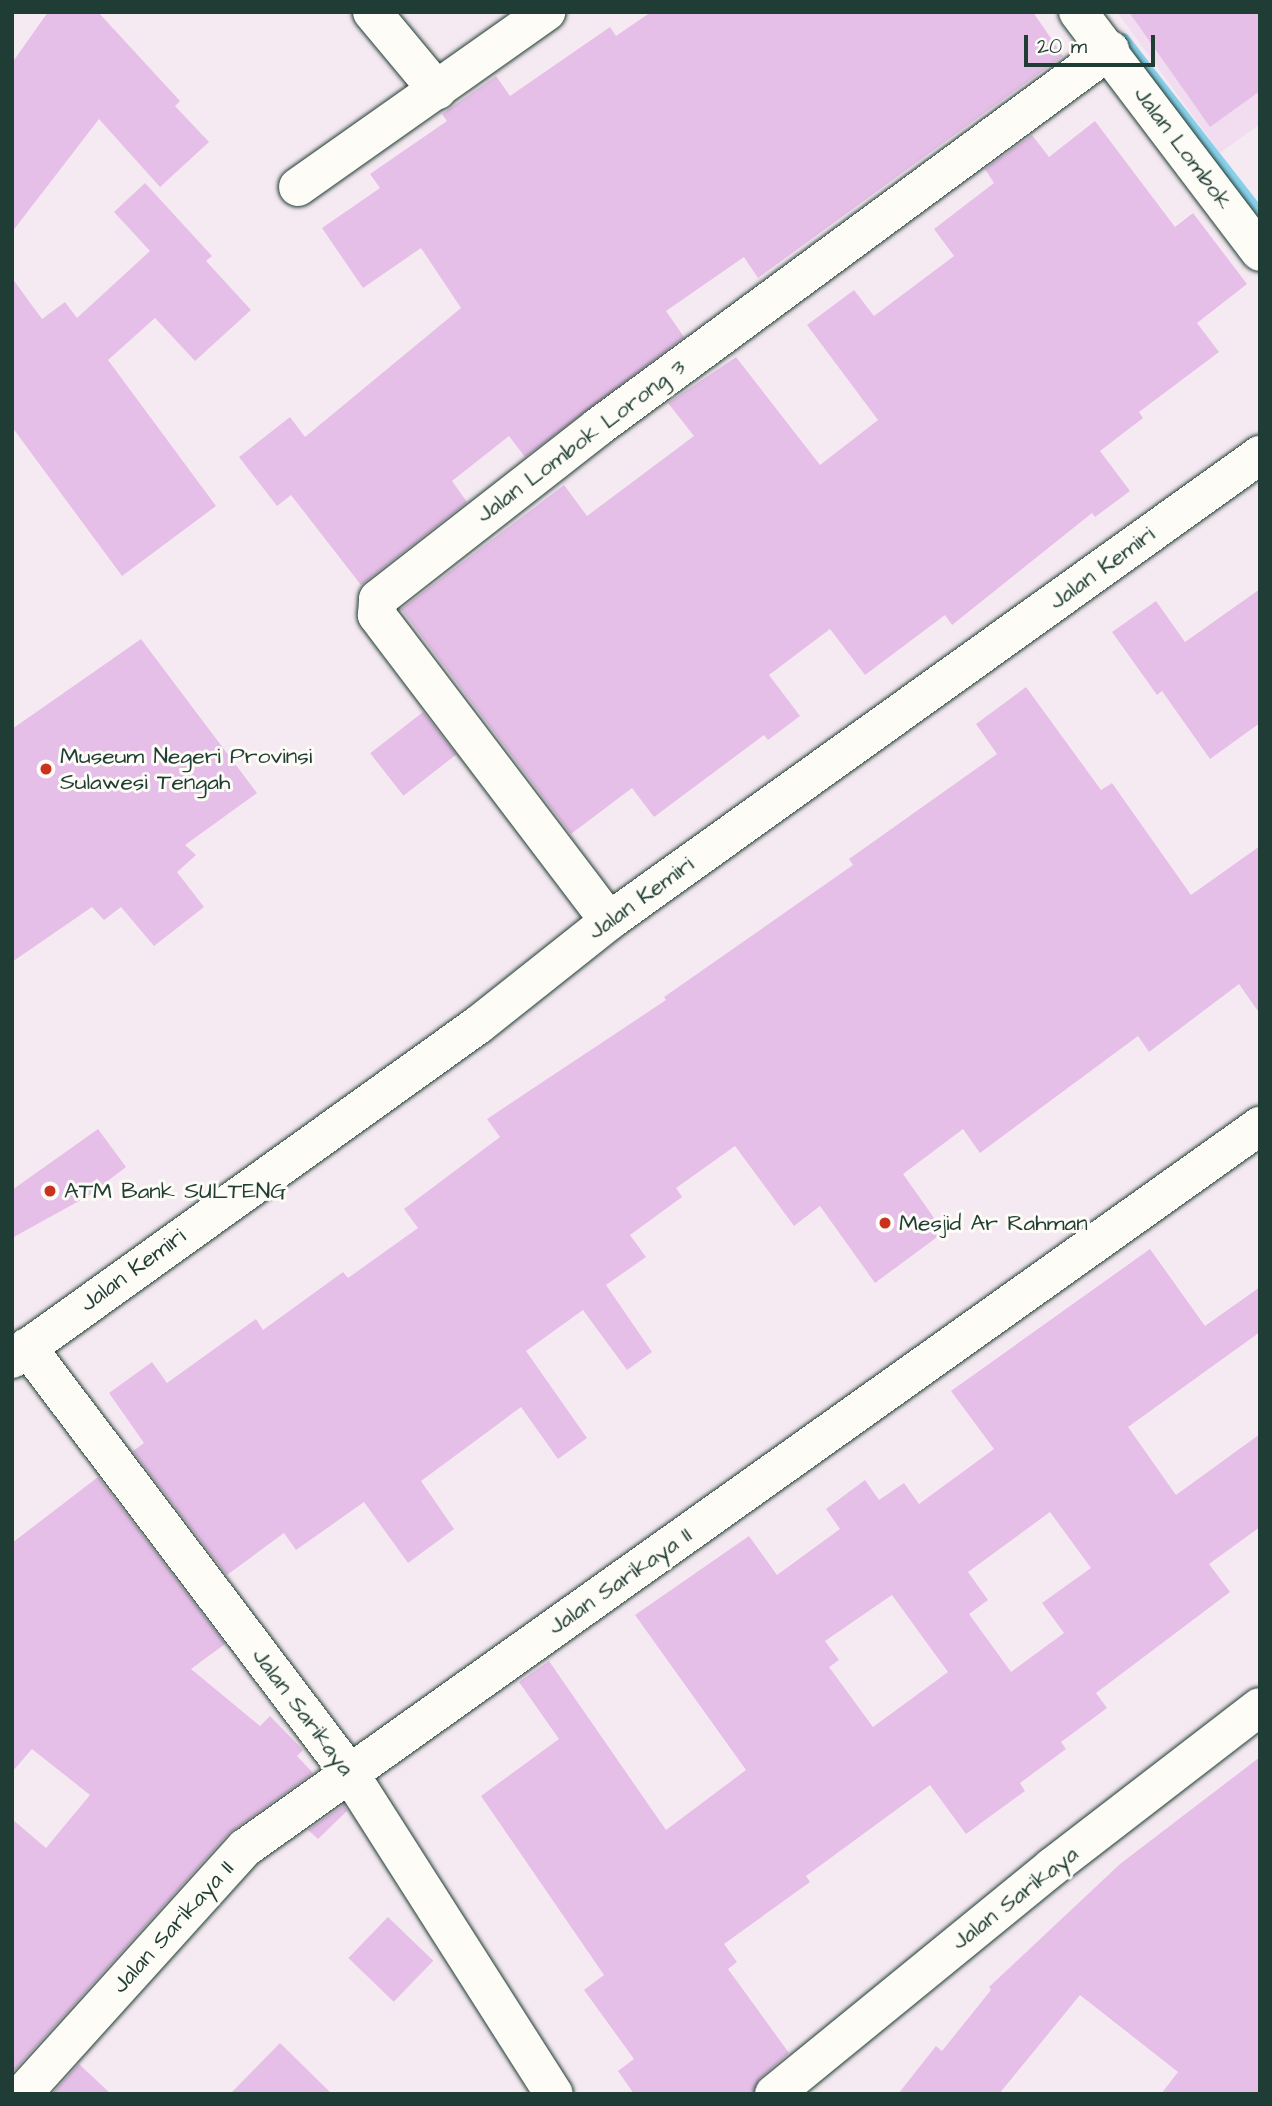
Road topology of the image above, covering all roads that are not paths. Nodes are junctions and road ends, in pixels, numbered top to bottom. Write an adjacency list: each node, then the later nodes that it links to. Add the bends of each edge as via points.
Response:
1 (372, 12): 5 (street)
2 (546, 12): 5 (street)
3 (1078, 12): 4 (street, Jalan Lombok)
4 (1110, 50): 7 (street, Jalan Lombok); 9 (street, Jalan Lombok Lorong 3, via 598,427 378,599 377,615)
5 (437, 90): 6 (street)
6 (298, 187)
7 (1260, 251)
8 (1260, 454): 9 (street, Jalan Kemiri)
9 (609, 920): 11 (street, Jalan Kemiri, via 478,1025)
10 (1260, 1126): 13 (street, Jalan Sarikaya II)
11 (19, 1353): 13 (street, Jalan Sarikaya)
12 (1260, 1707): 16 (street, Jalan Sarikaya, via 1021,1892)
13 (350, 1774): 14 (street, Jalan Sarikaya II, via 245,1848); 15 (street, Jalan Sarikaya)
14 (27, 2089)
15 (554, 2094)
16 (774, 2094)

